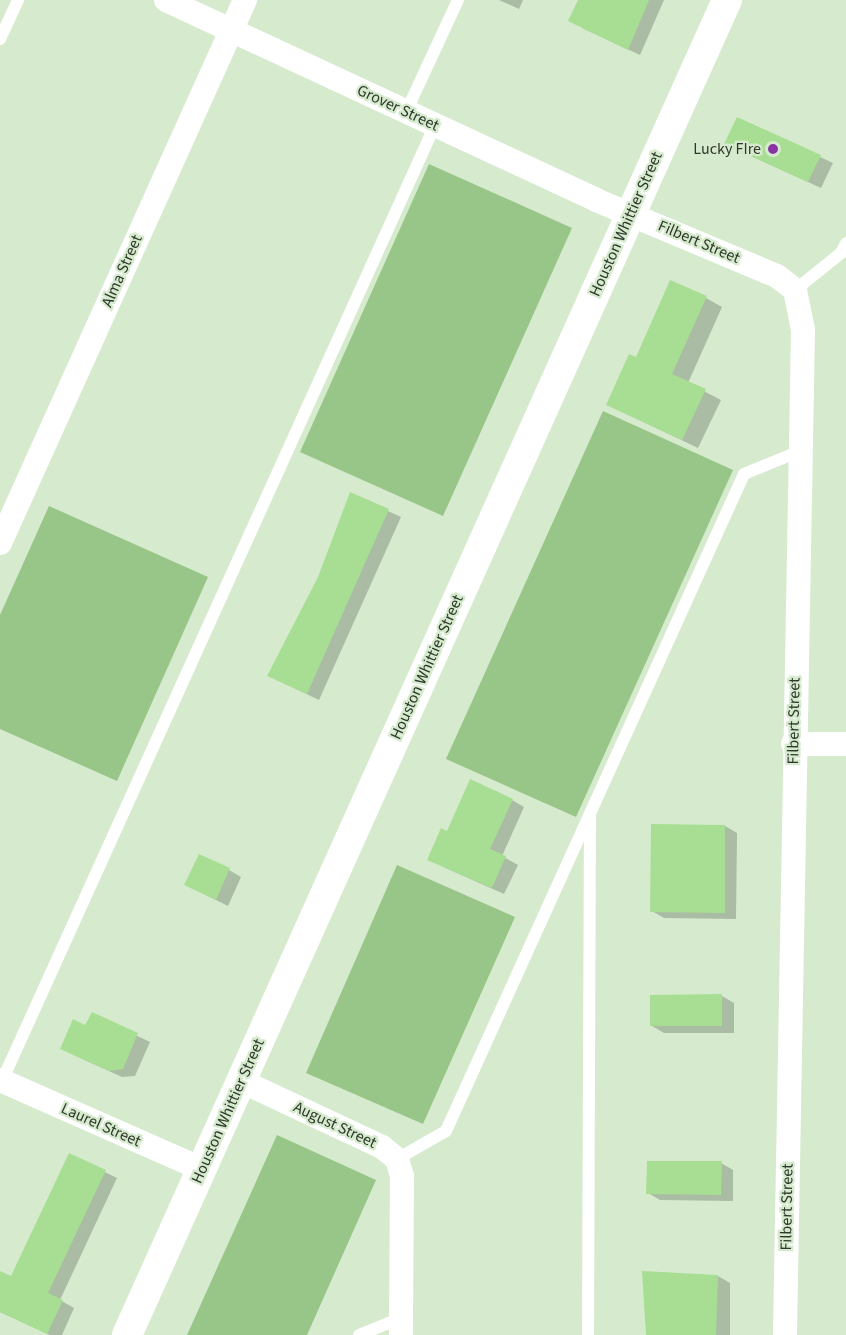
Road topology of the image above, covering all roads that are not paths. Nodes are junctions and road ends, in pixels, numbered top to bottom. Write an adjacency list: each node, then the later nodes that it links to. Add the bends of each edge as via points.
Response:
1 (18, 0): 7 (lane)
2 (166, 0): 6 (street, Grover Street)
3 (244, 0): 6 (street, Alma Street)
4 (458, 0): 8 (lane)
5 (727, 0): 10 (street, Houston Whittier Street)
6 (230, 30): 8 (street, Grover Street); 14 (street, Alma Street)
7 (0, 39)
8 (406, 112): 9 (street, Grover Street)
9 (435, 125): 10 (street, Grover Street); 18 (lane)
10 (631, 214): 12 (street, Filbert Street, via 777,276); 19 (street, Houston Whittier Street)
11 (846, 243): 12 (lane, via 841,254)
12 (795, 290): 13 (street, Filbert Street, via 803,330)
13 (800, 451): 15 (street, Filbert Street); 17 (lane, via 744,474)
14 (0, 543)
15 (793, 744): 16 (street); 26 (street, Filbert Street)
16 (846, 744)
17 (590, 813): 20 (lane, via 446,1131); 25 (lane)
18 (1, 1081): 21 (street, Laurel Street)
19 (241, 1081): 20 (street, August Street, via 382,1147); 21 (street, Houston Whittier Street)
20 (397, 1160): 22 (street, via 402,1176)
21 (202, 1169): 23 (street, Houston Whittier Street)
22 (401, 1326): 24 (lane)
23 (128, 1335)
24 (359, 1335)
25 (588, 1335)
26 (785, 1335)

